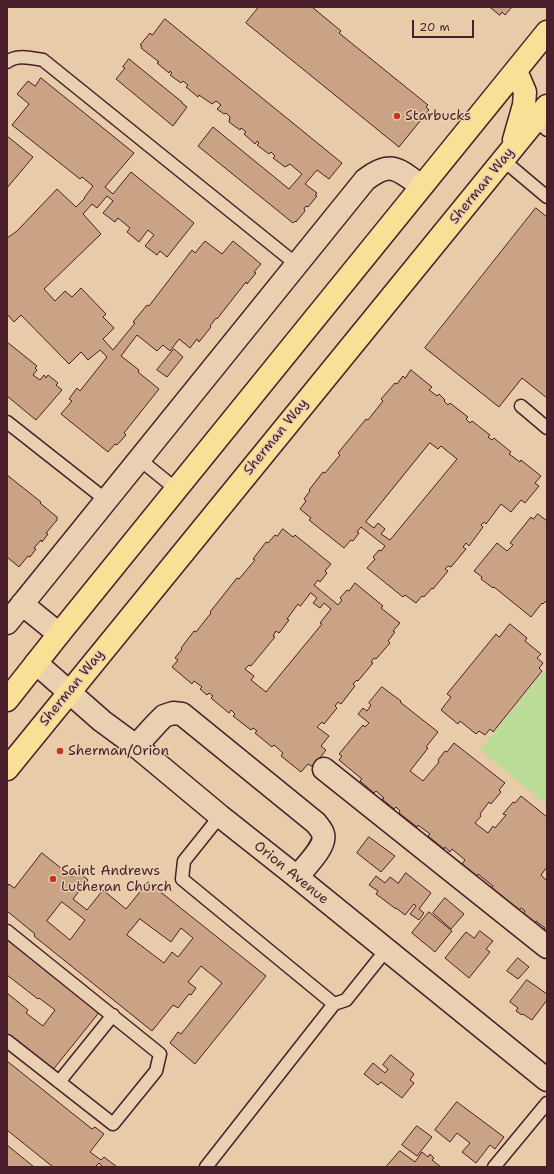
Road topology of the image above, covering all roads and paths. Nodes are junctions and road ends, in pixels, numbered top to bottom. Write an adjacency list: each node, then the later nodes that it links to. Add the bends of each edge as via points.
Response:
1 (547, 32): 3 (main road)
2 (7, 62): 8 (lane, via 12,58 27,57 43,60)
3 (516, 71): 5 (main road, via 525,92 524,105); 6 (main road)
4 (543, 119): 5 (main road, Sherman Way)
5 (507, 155): 7 (lane, via 525,179); 19 (main road, Sherman Way)
6 (421, 186): 8 (street, via 400,171 388,168 377,170); 13 (main road)
7 (547, 197)
8 (296, 264): 12 (street)
9 (521, 406): 11 (lane)
10 (7, 422): 14 (lane)
11 (547, 428)
12 (139, 459): 13 (lane); 14 (street)
13 (176, 489): 17 (main road)
14 (106, 500): 15 (street)
15 (22, 604): 16 (street); 17 (street)
16 (7, 623)
17 (59, 634): 18 (main road)
18 (36, 664): 19 (street, Orion Avenue); 20 (main road)
19 (69, 691): 21 (street, Orion Avenue); 22 (main road, Sherman Way)
20 (7, 700)
21 (136, 746): 24 (street, Orion Avenue); 25 (street, via 164,716 182,714 316,823 323,833 324,842)
22 (7, 769)
23 (324, 769): 27 (street)
24 (220, 816): 25 (street, Orion Avenue); 29 (lane, via 184,861 182,879)
25 (296, 877): 28 (street, Orion Avenue)
26 (7, 931): 30 (lane)
27 (547, 947)
28 (386, 950): 29 (lane, via 346,1000); 32 (street, Orion Avenue)
29 (334, 1004): 35 (lane)
30 (113, 1016): 33 (lane); 33 (lane, via 160,1054 156,1071 113,1124)
31 (7, 1040): 33 (lane)
32 (547, 1080)
33 (59, 1082)
34 (547, 1103): 36 (lane)
35 (206, 1167)
36 (494, 1167)

